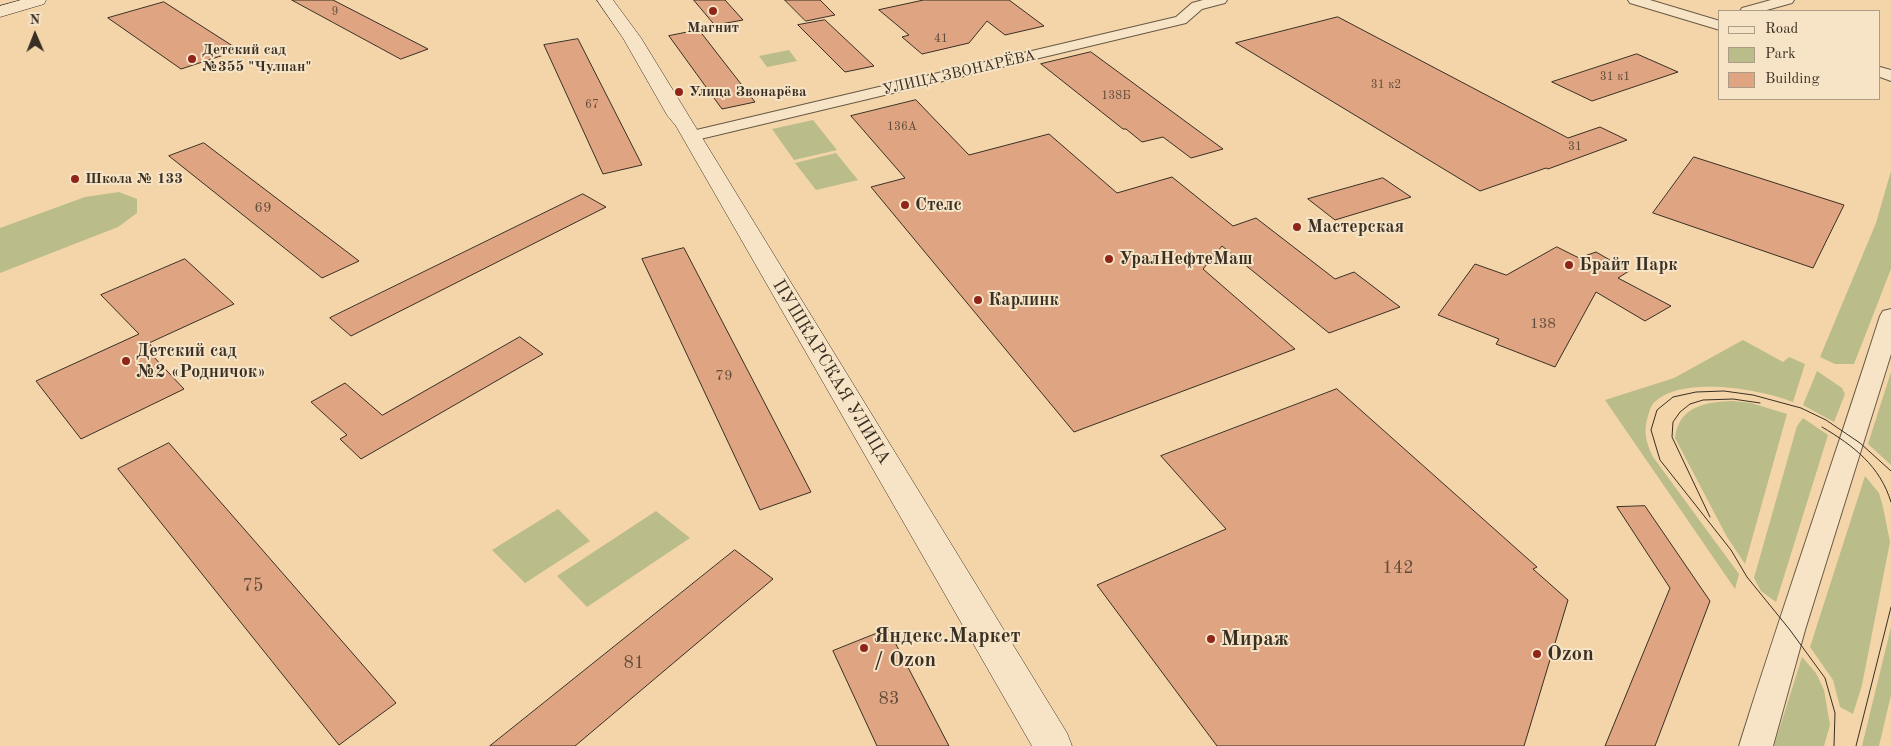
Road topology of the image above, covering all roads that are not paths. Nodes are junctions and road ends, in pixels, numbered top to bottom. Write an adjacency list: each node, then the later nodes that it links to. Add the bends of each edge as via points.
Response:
1 (16, 0): 8 (main road)
2 (38, 0): 10 (main road)
3 (605, 0): 12 (main road, ПУШКАРСКАЯ УЛИЦА, via 626,28)
4 (1220, 0): 7 (street, УЛИЦА ЗВОНАРЁВА)
5 (1635, 0): 11 (street)
6 (1786, 0): 9 (street)
7 (1192, 3): 12 (street, УЛИЦА ЗВОНАРЁВА, via 1178,21)
8 (0, 5)
9 (1751, 10)
10 (0, 12)
11 (1716, 23)
12 (692, 136): 14 (main road, ПУШКАРСКАЯ УЛИЦА)
13 (1891, 316): 15 (street)
14 (1054, 746)
15 (1756, 746)

